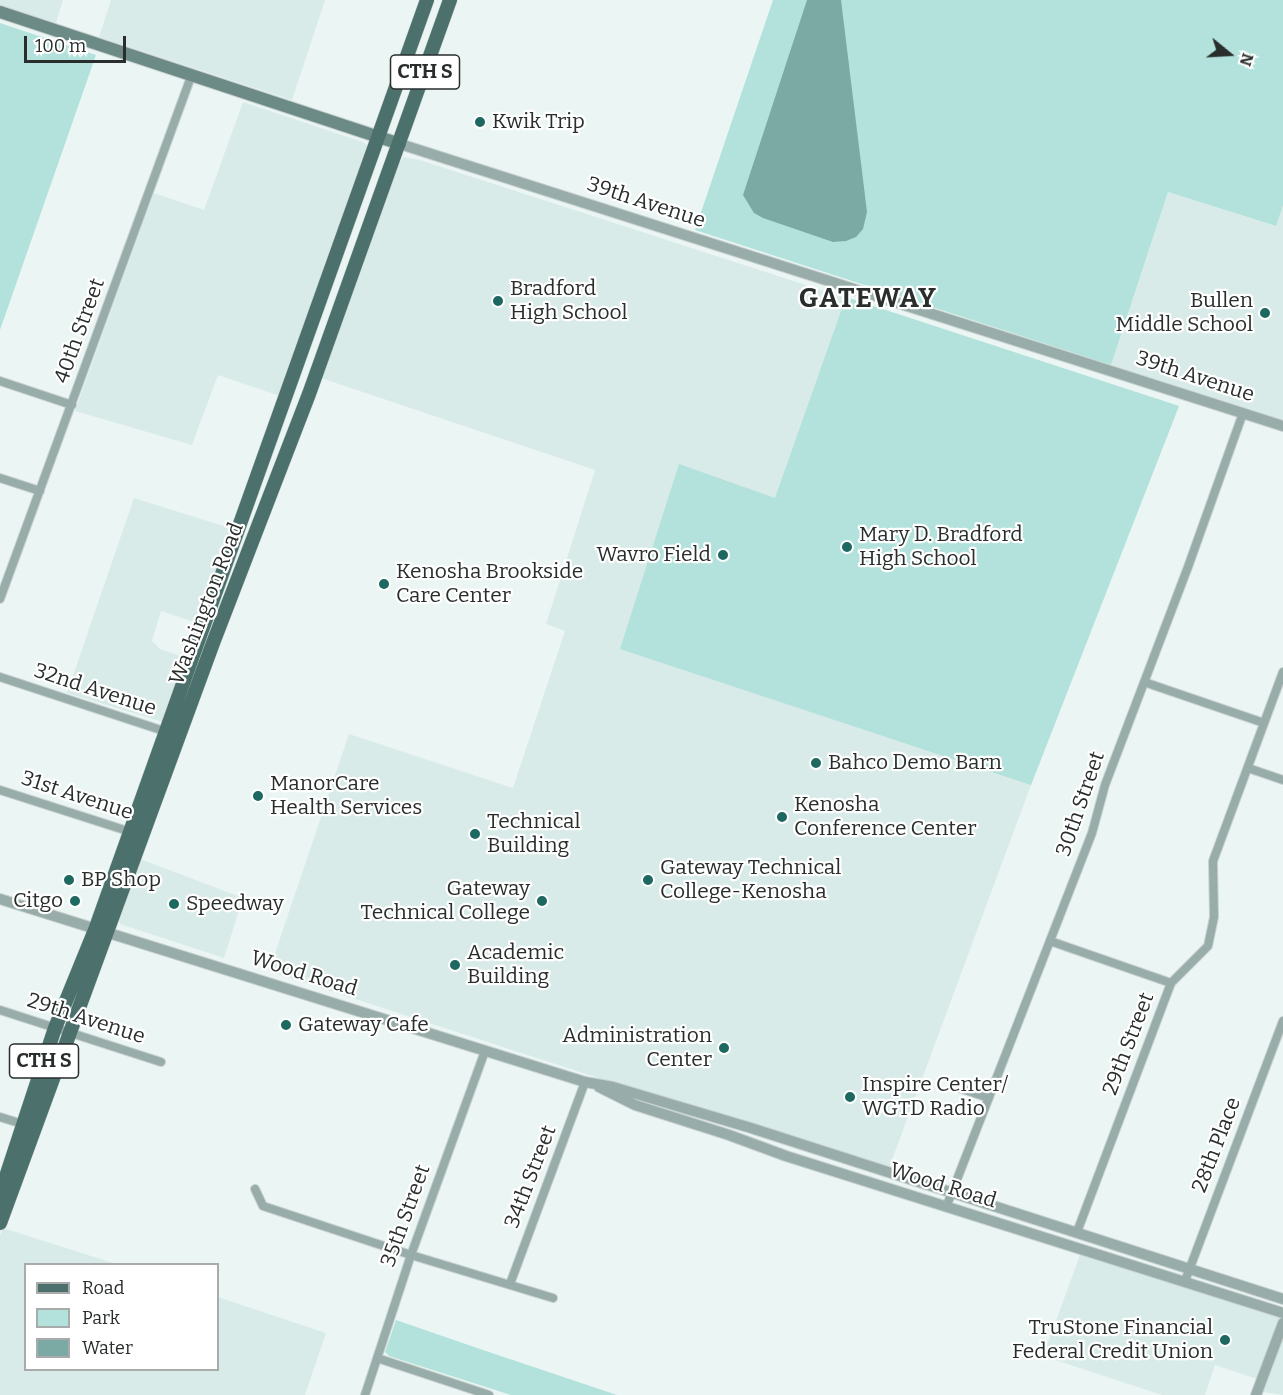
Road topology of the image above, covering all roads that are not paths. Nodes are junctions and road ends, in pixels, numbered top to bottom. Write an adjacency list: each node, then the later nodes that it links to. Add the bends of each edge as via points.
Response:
1 (428, 0): 5 (main road, Washington Road / CTH S)
2 (450, 0): 6 (main road, Washington Road / CTH S)
3 (0, 12): 4 (main road, 39th Avenue)
4 (192, 74): 5 (main road, 39th Avenue); 10 (street, 40th Street)
5 (379, 138): 6 (main road, 39th Avenue); 7 (main road, Washington Road)
6 (400, 144): 8 (main road, Washington Road); 11 (street, 39th Avenue)
7 (353, 212): 8 (main road, via 354,230 342,263 345,270); 20 (main road, Washington Road)
8 (353, 273): 20 (main road, Washington Road)
9 (0, 381): 10 (street)
10 (72, 405): 14 (street, 40th Street)
11 (1243, 413): 12 (street, 39th Avenue); 19 (street, 30th Street)
12 (1283, 426)
13 (0, 478): 14 (street)
14 (40, 491): 15 (street, 40th Street)
15 (3, 580): 16 (street, 40th Street)
16 (0, 599)
17 (1283, 672): 21 (street, 29th Street)
18 (0, 678): 22 (street, 32nd Avenue)
19 (1144, 682): 21 (street); 29 (street, 30th Street)
20 (189, 688): 22 (main road, Washington Road)
21 (1264, 723): 23 (street, 29th Street)
22 (173, 733): 26 (main road, Washington Road / CTH S)
23 (1248, 768): 24 (street); 30 (street, 29th Street, via 1214,861 1214,917 1208,946)
24 (1283, 780)
25 (0, 790): 26 (street, 31st Avenue)
26 (136, 834): 28 (main road, Washington Road / CTH S)
27 (0, 899): 28 (street, Wood Road)
28 (100, 932): 33 (main road, Washington Road / CTH S); 34 (main road, Washington Road / CTH S); 35 (street, Wood Road)
29 (1050, 940): 30 (street); 39 (street, 30th Street)
30 (1171, 983): 47 (street, 29th Street)
31 (0, 1010): 33 (street, 29th Avenue)
32 (1283, 1021): 49 (street, 28th Place)
33 (55, 1028): 34 (street, 29th Avenue); 41 (main road, Washington Road / CTH S)
34 (70, 1033): 36 (street, 29th Avenue); 41 (main road, Washington Road / CTH S)
35 (485, 1051): 37 (street, Wood Road); 48 (street, 35th Street)
36 (161, 1062)
37 (591, 1084): 43 (street, Wood Road, via 675,1105); 45 (street, Wood Road, via 679,1120); 51 (street, 34th Street)
38 (953, 1086): 39 (street)
39 (989, 1098): 43 (street, 30th Street)
40 (0, 1117): 41 (street)
41 (29, 1126): 44 (main road, Washington Road / CTH S); 46 (main road, Washington Road / CTH S)
42 (255, 1189): 48 (street, via 263,1206)
43 (952, 1193): 45 (street, 30th Street); 47 (street, Wood Road)
44 (0, 1195)
45 (947, 1205): 50 (street, Wood Road)
46 (0, 1223)
47 (1077, 1232): 49 (street, Wood Road)
48 (411, 1255): 51 (street); 56 (street, 35th Street)
49 (1190, 1268): 50 (street, 28th Place); 53 (street, Wood Road)
50 (1185, 1281): 54 (street, Wood Road)
51 (510, 1284): 52 (street)
52 (553, 1298)
53 (1283, 1299)
54 (1283, 1313)
55 (1283, 1323): 59 (street)
56 (377, 1358): 57 (street, 35th Street); 58 (street)
57 (365, 1395)
58 (489, 1395)
59 (1256, 1395)

